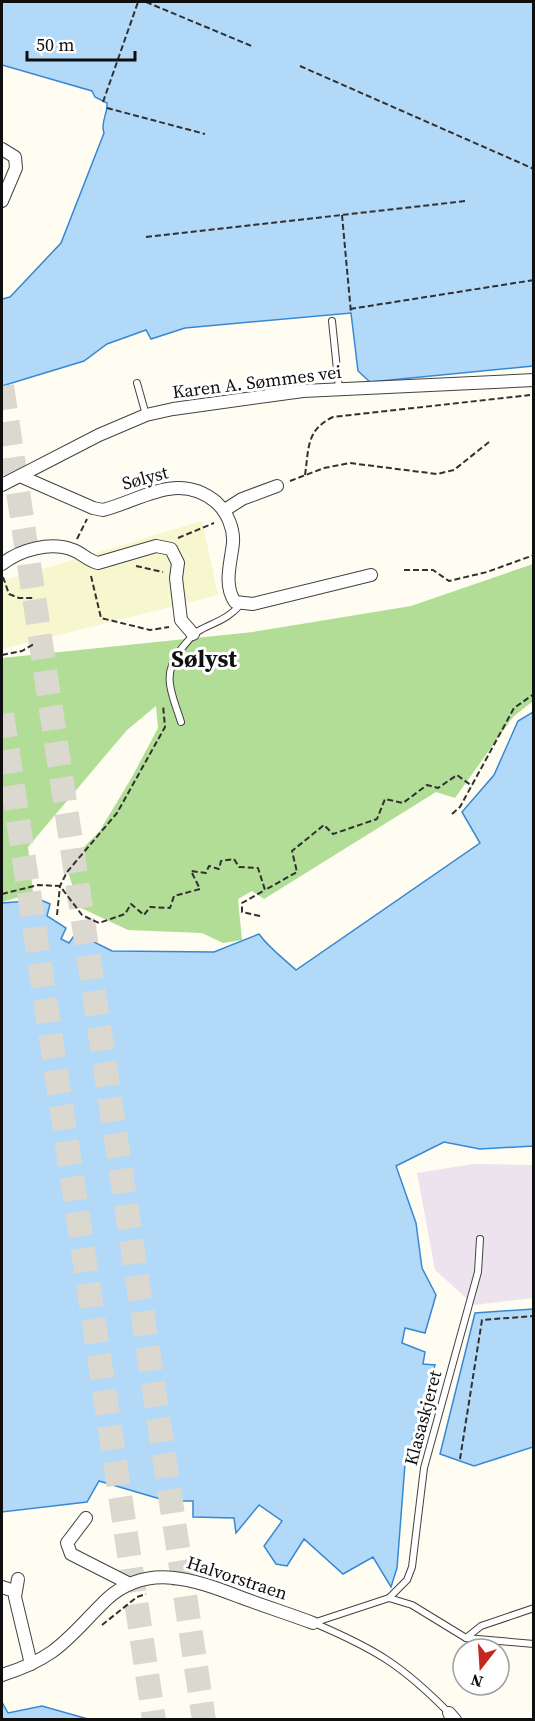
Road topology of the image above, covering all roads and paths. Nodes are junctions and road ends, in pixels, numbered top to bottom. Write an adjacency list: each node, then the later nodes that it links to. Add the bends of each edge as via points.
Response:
1 (138, 2): 5 (path)
2 (146, 2): 3 (path)
3 (254, 47)
4 (300, 66): 9 (path)
5 (104, 102)
6 (107, 108): 7 (path)
7 (205, 134)
8 (2, 148): 10 (street, via 15,157 16,168)
9 (534, 169)
10 (2, 201)
11 (466, 201): 12 (path)
12 (342, 215): 13 (path); 14 (path, via 350,311)
13 (146, 237)
14 (534, 280)
15 (332, 321): 18 (lane)
16 (534, 380): 18 (street, Karen A. Sømmes vei)
17 (137, 383): 20 (lane)
18 (339, 389): 20 (street, Karen A. Sømmes vei)
19 (533, 394): 22 (path, via 333,417 312,433)
20 (146, 415): 23 (street, Karen A. Sømmes vei)
21 (489, 442): 22 (path, via 454,470 437,474 350,463)
22 (305, 475): 25 (path)
23 (20, 476): 24 (street, Karen A. Sømmes vei); 26 (street)
24 (2, 485)
25 (277, 486): 27 (street, via 242,499)
26 (93, 508): 27 (street, Sølyst, via 109,508 163,488 184,487 201,492); 30 (path)
27 (226, 512): 29 (path, via 205,528 181,536); 40 (street, via 233,540 230,589 235,602)
28 (533, 539): 31 (path)
29 (169, 548): 32 (street, via 156,546 104,563); 36 (street, via 176,556)
30 (73, 549): 32 (street); 33 (street, via 35,548)
31 (533, 552): 35 (path, via 487,572 448,581 433,570)
32 (91, 562): 41 (path, via 100,618 150,630 170,627)
33 (2, 564)
34 (136, 566): 36 (path, via 164,573)
35 (404, 570)
36 (177, 571): 41 (street)
37 (2, 575): 39 (path, via 9,594)
38 (371, 575): 40 (street)
39 (33, 598)
40 (241, 604): 42 (lane, via 230,617)
41 (181, 620): 42 (street)
42 (193, 634): 45 (lane, via 172,662)
43 (34, 644): 44 (path)
44 (2, 656)
45 (169, 682): 47 (lane); 50 (path, via 163,696 165,727 117,813 67,872)
46 (534, 694): 48 (path, via 514,708)
47 (181, 722)
48 (472, 786): 49 (path); 51 (path, via 457,775 438,788 427,785 403,803 385,799 377,819 369,823 333,834 324,825 292,851 297,872)
49 (452, 814)
50 (60, 886): 51 (path, via 82,915 99,923 124,914 131,904 144,915 150,907 170,908 174,896 200,889 191,871 206,873 209,867 219,869 221,861 234,859 239,867 258,868); 52 (path, via 38,885); 53 (path)
51 (265, 890): 54 (path, via 242,903 242,912)
52 (2, 894)
53 (57, 915)
54 (260, 916)
55 (480, 1239): 62 (lane, Klasaskjeret, via 478,1272 424,1468 412,1568 407,1580)
56 (534, 1316): 57 (path, via 482,1320)
57 (460, 1459)
58 (86, 1518): 59 (street, via 68,1543 72,1554)
59 (130, 1584): 64 (street, Halvorstraen, via 159,1576 187,1578); 65 (street, Halvorstraen, via 107,1600)
60 (2, 1587): 70 (street, via 16,1585)
61 (148, 1593): 65 (path, via 127,1604 106,1623 91,1630)
62 (389, 1598): 64 (lane); 66 (lane, via 412,1605)
63 (534, 1608): 67 (lane, via 481,1626)
64 (313, 1623): 72 (lane, via 388,1658)
65 (80, 1628): 70 (street, Halvorstraen, via 53,1653)
66 (464, 1637)
67 (467, 1637)
68 (511, 1642): 69 (lane)
69 (534, 1644)
70 (31, 1664): 71 (street, Halvorstraen)
71 (2, 1675)
72 (452, 1716)

